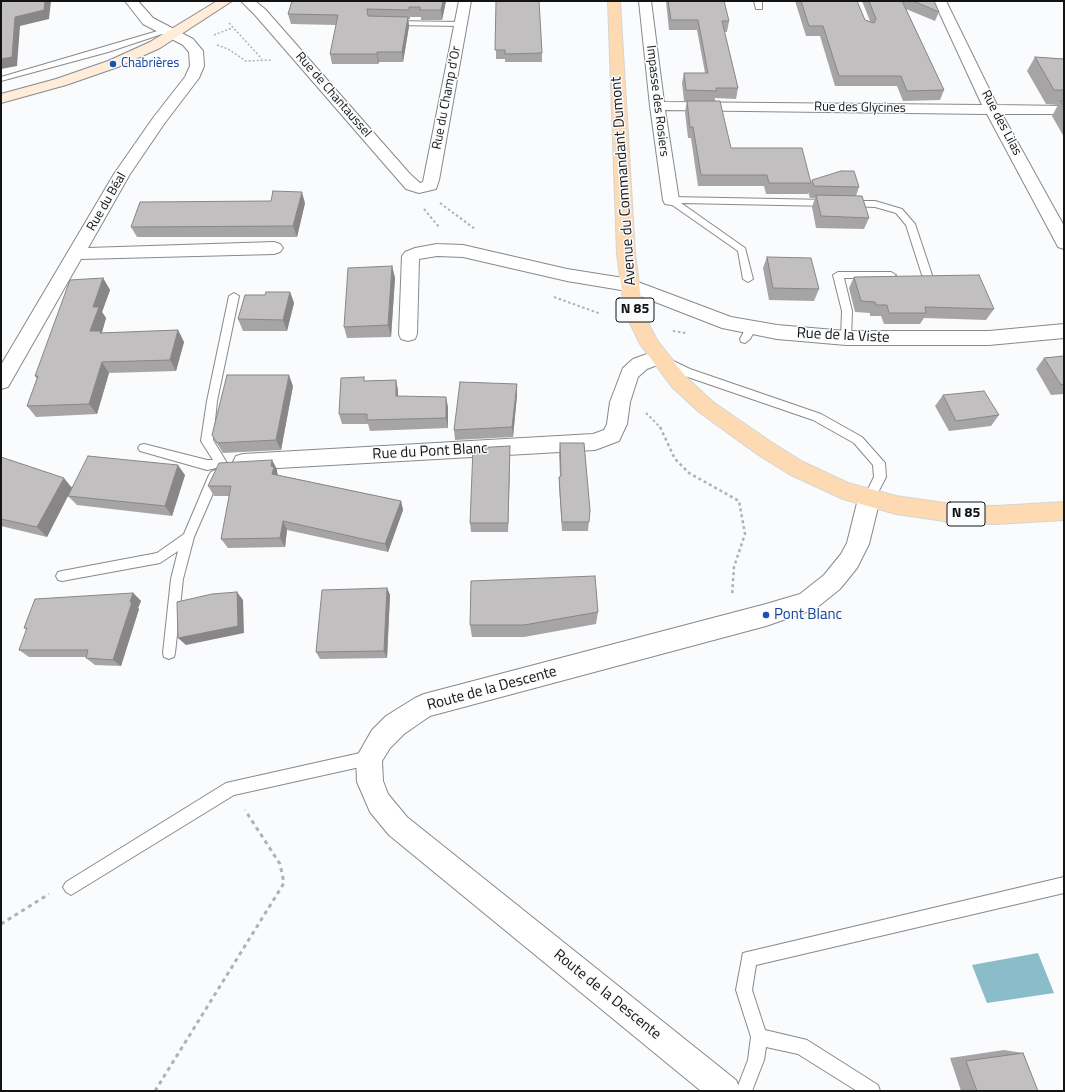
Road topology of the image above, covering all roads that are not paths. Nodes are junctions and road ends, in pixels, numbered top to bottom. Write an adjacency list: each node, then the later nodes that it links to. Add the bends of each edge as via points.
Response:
1 (131, 1): 10 (street, Rue du Béal, via 148,21)
2 (226, 1): 10 (main road)
3 (247, 1): 16 (street, Rue de Chantaussel, via 260,12 404,177)
4 (465, 1): 9 (street, Rue du Champ d'Or)
5 (614, 1): 24 (main road, Avenue du Commandant Dumont / N 85, via 626,254)
6 (645, 1): 13 (street, Impasse des Rosiers)
7 (940, 1): 14 (street, Rue des Lilas)
8 (381, 22): 9 (lane)
9 (461, 24): 16 (street, Rue du Champ d'Or, via 430,184)
10 (168, 34): 11 (lane); 12 (main road, via 113,64); 20 (street, Rue du Béal, via 188,42 196,51 197,66 192,78 158,121 122,174)
11 (1, 79)
12 (1, 99)
13 (657, 106): 14 (street, Rue des Glycines); 17 (street, Impasse des Rosiers)
14 (992, 110): 15 (street, Rue des Glycines); 18 (street, Rue des Lilas)
15 (1064, 110)
16 (419, 188)
17 (671, 200): 22 (lane, via 875,204 899,211 910,224); 23 (lane, via 742,250)
18 (1064, 243)
19 (274, 248): 20 (street)
20 (76, 253): 30 (street, Rue du Béal)
21 (891, 275): 28 (lane, via 838,275 847,311)
22 (927, 275)
23 (748, 279)
24 (630, 285): 27 (street, Rue de la Viste, via 567,275 463,251 421,252 411,256); 28 (street, Rue de la Viste, via 728,323 748,334); 29 (main road, Avenue du Commandant Dumont / N 85, via 638,321)
25 (234, 296): 32 (lane, via 212,401 207,441)
26 (1064, 331): 28 (street, Rue de la Viste, via 989,338)
27 (408, 334)
28 (846, 338)
29 (658, 357): 32 (street, Rue du Pont Blanc, via 640,364 630,373 620,402 618,424 612,435 595,442); 33 (main road, Avenue du Commandant Dumont / N 85, via 679,382 706,407 764,448 796,468); 33 (lane, via 686,372 817,417 858,440 879,463 880,477)
30 (1, 382)
31 (144, 448): 32 (lane, via 207,465)
32 (221, 463): 35 (lane)
33 (869, 499): 34 (main road, Avenue du Commandant Dumont / N 85, via 958,514 996,515); 38 (street, Route de la Descente, via 858,544 849,561 832,582 807,602 424,706 395,725 380,739)
34 (1064, 511)
35 (188, 537): 36 (lane, via 160,558); 37 (lane, via 177,579)
36 (62, 576)
37 (169, 653)
38 (369, 758): 40 (lane, via 231,788); 42 (street, Route de la Descente, via 370,782 379,803 398,826)
39 (1064, 885): 41 (lane, via 749,959 744,990)
40 (71, 887)
41 (759, 1037): 43 (lane, via 756,1060); 44 (lane, via 802,1046)
42 (725, 1091)
43 (744, 1091)
44 (872, 1091)

